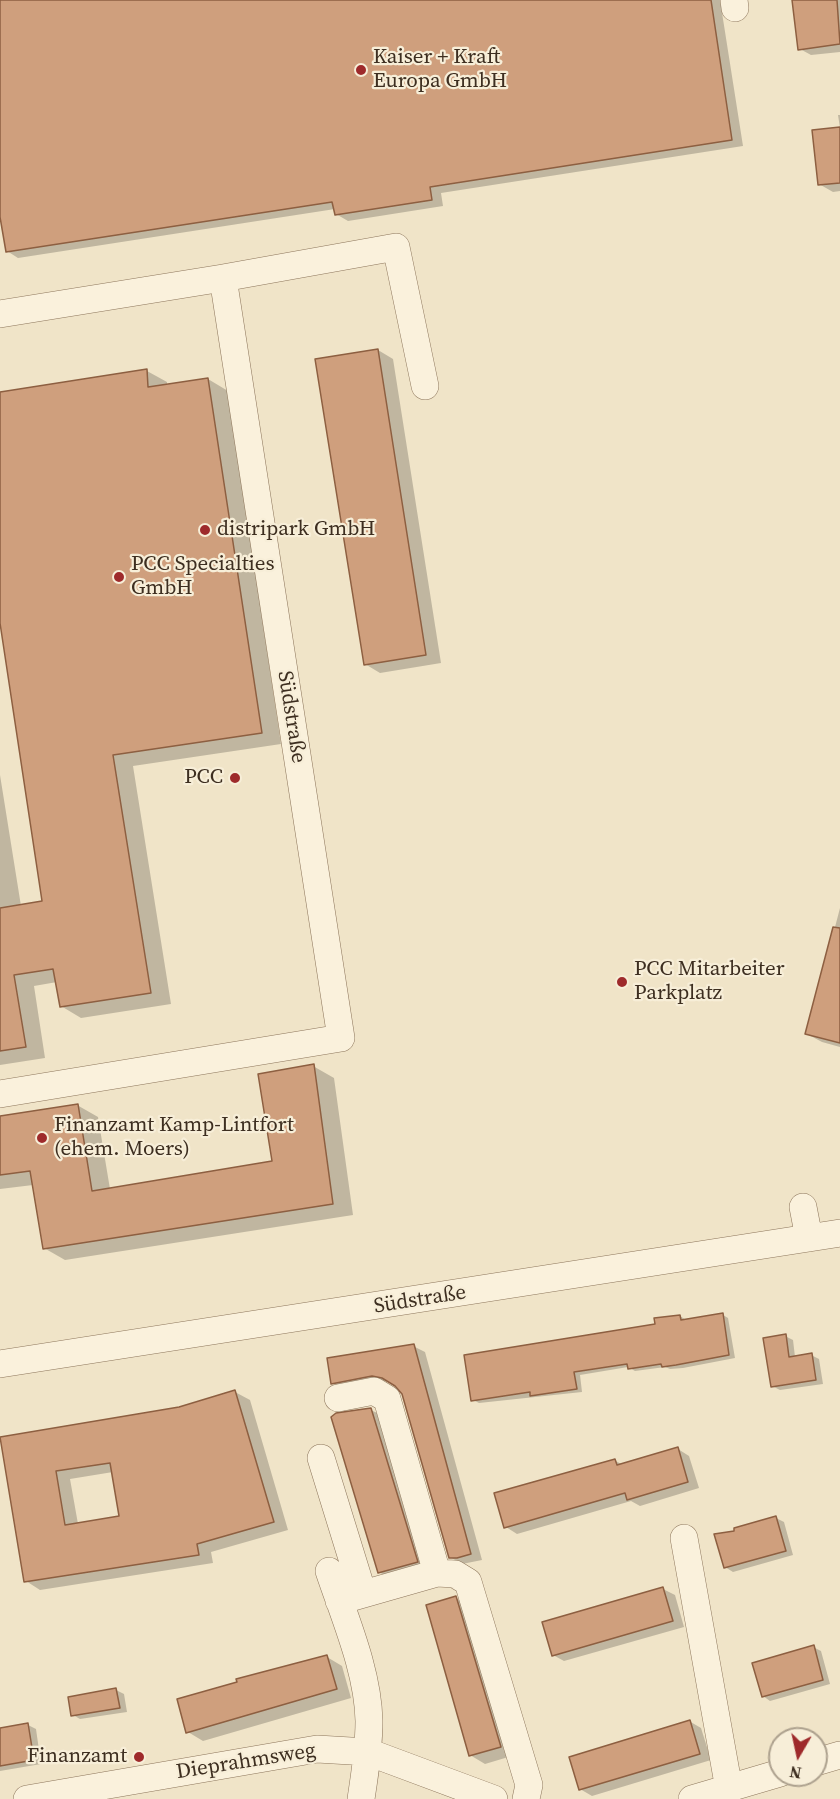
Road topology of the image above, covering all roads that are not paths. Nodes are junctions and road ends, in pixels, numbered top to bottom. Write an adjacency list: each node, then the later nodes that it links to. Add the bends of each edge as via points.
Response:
1 (223, 278): 2 (street); 3 (street, via 396,247); 4 (street, Südstraße, via 341,1038)
2 (0, 314)
3 (425, 386)
4 (0, 1094)
5 (803, 1207): 7 (street)
6 (840, 1233): 7 (street, Südstraße)
7 (809, 1238): 8 (street, Südstraße)
8 (0, 1364)
9 (338, 1398): 13 (street, via 374,1391 387,1399)
10 (321, 1458): 14 (street)
11 (684, 1538): 17 (street)
12 (330, 1571): 14 (street)
13 (437, 1573): 14 (street); 21 (street, via 455,1574 468,1582 530,1785)
14 (351, 1598): 15 (street, via 369,1719)
15 (368, 1752): 18 (street, Dieprahmsweg, via 295,1752); 19 (street); 20 (street, Dieprahmsweg)
16 (768, 1777): 17 (street)
17 (725, 1793): 22 (street)
18 (27, 1799)
19 (361, 1799)
20 (494, 1799)
21 (526, 1799)
22 (692, 1799)

